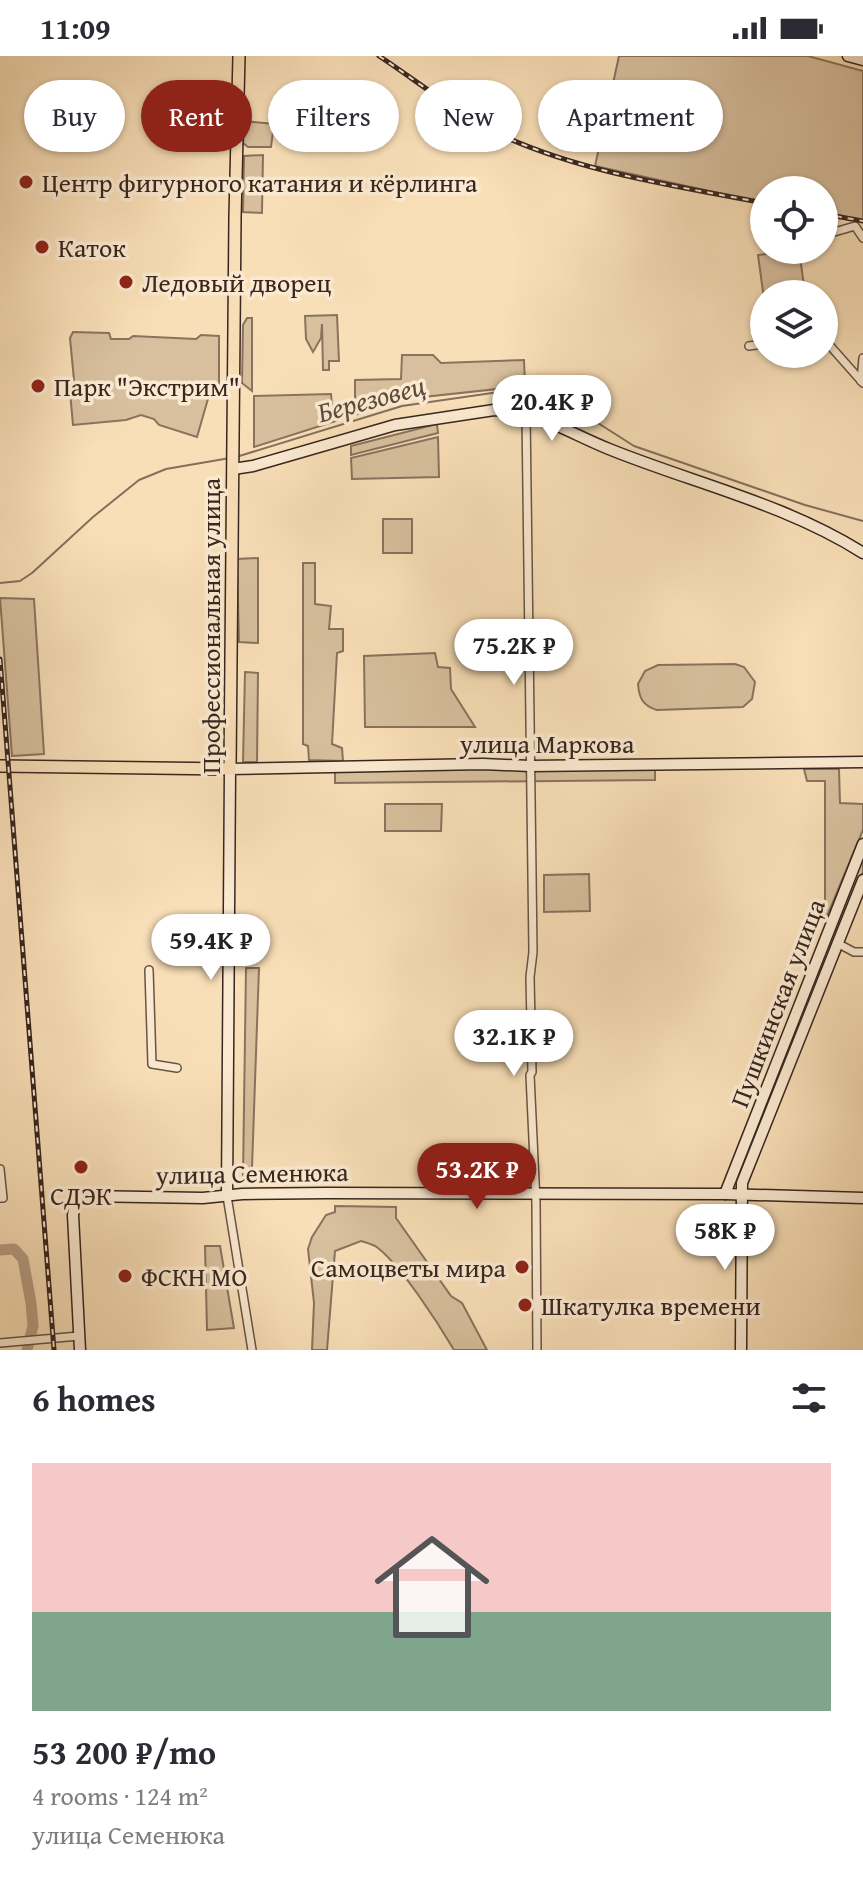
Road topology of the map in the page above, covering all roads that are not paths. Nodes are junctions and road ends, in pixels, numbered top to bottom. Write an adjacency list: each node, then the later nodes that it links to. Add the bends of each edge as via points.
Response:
1 (239, 56): 10 (main road, Профессиональная улица)
2 (848, 56): 3 (main road)
3 (863, 60)
4 (838, 231): 5 (street, via 855,226)
5 (863, 238)
6 (838, 355): 8 (street)
7 (863, 358): 8 (street)
8 (862, 382)
9 (526, 413): 10 (main road, via 494,410 395,425 253,466); 11 (main road, via 607,449 824,529); 14 (street)
10 (233, 461): 15 (main road, Профессиональная улица)
11 (863, 553)
12 (863, 762): 14 (main road, улица Маркова)
13 (0, 766): 15 (main road)
14 (530, 766): 15 (main road, улица Маркова); 25 (street)
15 (230, 769): 27 (main road, Профессиональная улица)
16 (863, 847): 23 (main road, Пушкинская улица)
17 (863, 880): 18 (main road, Пушкинская улица)
18 (837, 943): 19 (street); 26 (main road, Пушкинская улица, via 742,1183)
19 (863, 952)
20 (149, 970): 21 (street, via 152,1064)
21 (177, 1068)
22 (0, 1169): 28 (street)
23 (733, 1174): 24 (main road, Пушкинская улица); 26 (main road, Пушкинская улица)
24 (725, 1194): 25 (main road, улица Семенюка); 26 (main road, улица Семенюка)
25 (535, 1195): 27 (main road, улица Семенюка); 35 (street)
26 (742, 1195): 29 (main road, улица Семенюка); 36 (main road, Пушкинская улица)
27 (227, 1196): 30 (main road, улица Семенюка, via 84,1196 76,1201); 32 (street)
28 (1, 1198)
29 (863, 1198)
30 (79, 1336): 31 (street); 33 (main road)
31 (0, 1343)
32 (252, 1348): 34 (street)
33 (80, 1350)
34 (244, 1350)
35 (537, 1350)
36 (741, 1350)

